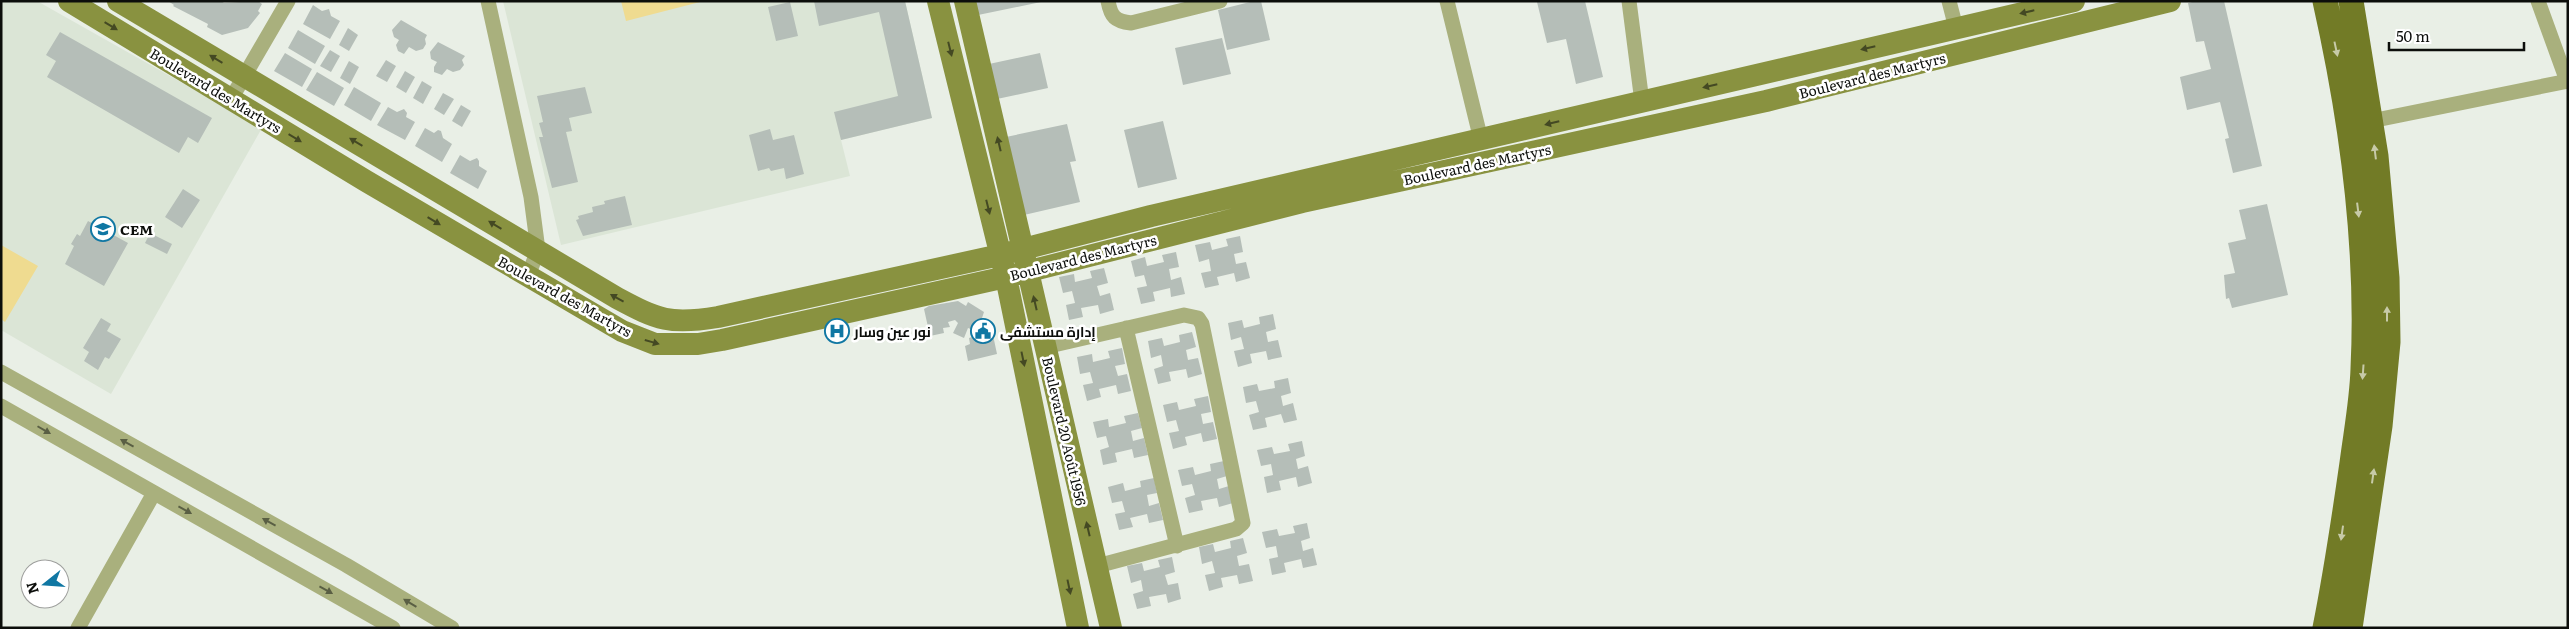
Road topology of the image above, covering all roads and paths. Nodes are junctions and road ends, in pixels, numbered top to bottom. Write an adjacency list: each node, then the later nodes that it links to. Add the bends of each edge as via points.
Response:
1 (69, 1): 20 (street, Boulevard des Martyrs, one-way to 20)
2 (118, 1): 18 (street, Boulevard des Martyrs, one-way to 2)
3 (488, 1): 24 (street, via 531,197)
4 (938, 1): 25 (street, one-way to 25)
5 (965, 1): 26 (street, Boulevard 20 Août 1956, one-way to 5)
6 (1108, 1): 7 (street, via 1111,15 1117,21 1131,23)
7 (1220, 1)
8 (1447, 1): 23 (street)
9 (1629, 1): 21 (street)
10 (1949, 1): 17 (street)
11 (2074, 1): 17 (street, Boulevard des Martyrs, one-way to 17)
12 (2170, 1): 26 (street, Boulevard des Martyrs, via 1766,101)
13 (2325, 1): 41 (main road, one-way to 41, via 2339,64 2355,182 2364,301 2362,381 2338,565)
14 (2351, 1): 22 (main road)
15 (2538, 1): 19 (street)
16 (282, 3): 18 (street)
17 (1956, 28): 21 (street, Boulevard des Martyrs, one-way to 21)
18 (244, 76): 20 (street); 24 (street, Boulevard des Martyrs, one-way to 18)
19 (2567, 81): 22 (street)
20 (231, 99): 27 (street, Boulevard des Martyrs, one-way to 27)
21 (1642, 102): 23 (street, Boulevard des Martyrs, one-way to 23)
22 (2371, 121): 42 (main road, one-way to 22, via 2380,426 2388,342 2387,278)
23 (1481, 140): 26 (street, Boulevard des Martyrs, via 1151,216)
24 (538, 250): 25 (street, Boulevard des Martyrs, one-way to 24, via 718,317 678,321 656,318 638,309); 27 (street)
25 (1000, 255): 26 (street, Boulevard des Martyrs); 28 (street)
26 (1026, 260): 28 (street, Boulevard des Martyrs); 30 (street, Boulevard 20 Août 1956, one-way to 26)
27 (528, 276): 28 (street, Boulevard des Martyrs, one-way to 28, via 622,331 655,344 676,345 722,340)
28 (1006, 277): 39 (street, one-way to 39)
29 (1126, 328): 30 (street); 34 (street); 34 (street, via 1184,315 1198,318 1202,324 1243,523 1236,529)
30 (1045, 347): 35 (street, Boulevard 20 Août 1956, one-way to 30)
31 (1, 372): 38 (street, one-way to 31)
32 (1, 406): 33 (street, one-way to 33)
33 (154, 493): 36 (street); 37 (street, one-way to 37)
34 (1177, 546): 35 (street)
35 (1097, 566): 40 (street, Boulevard 20 Août 1956)
36 (78, 628)
37 (393, 628)
38 (452, 628)
39 (1078, 628)
40 (1111, 628)
41 (2325, 628)
42 (2350, 628)

